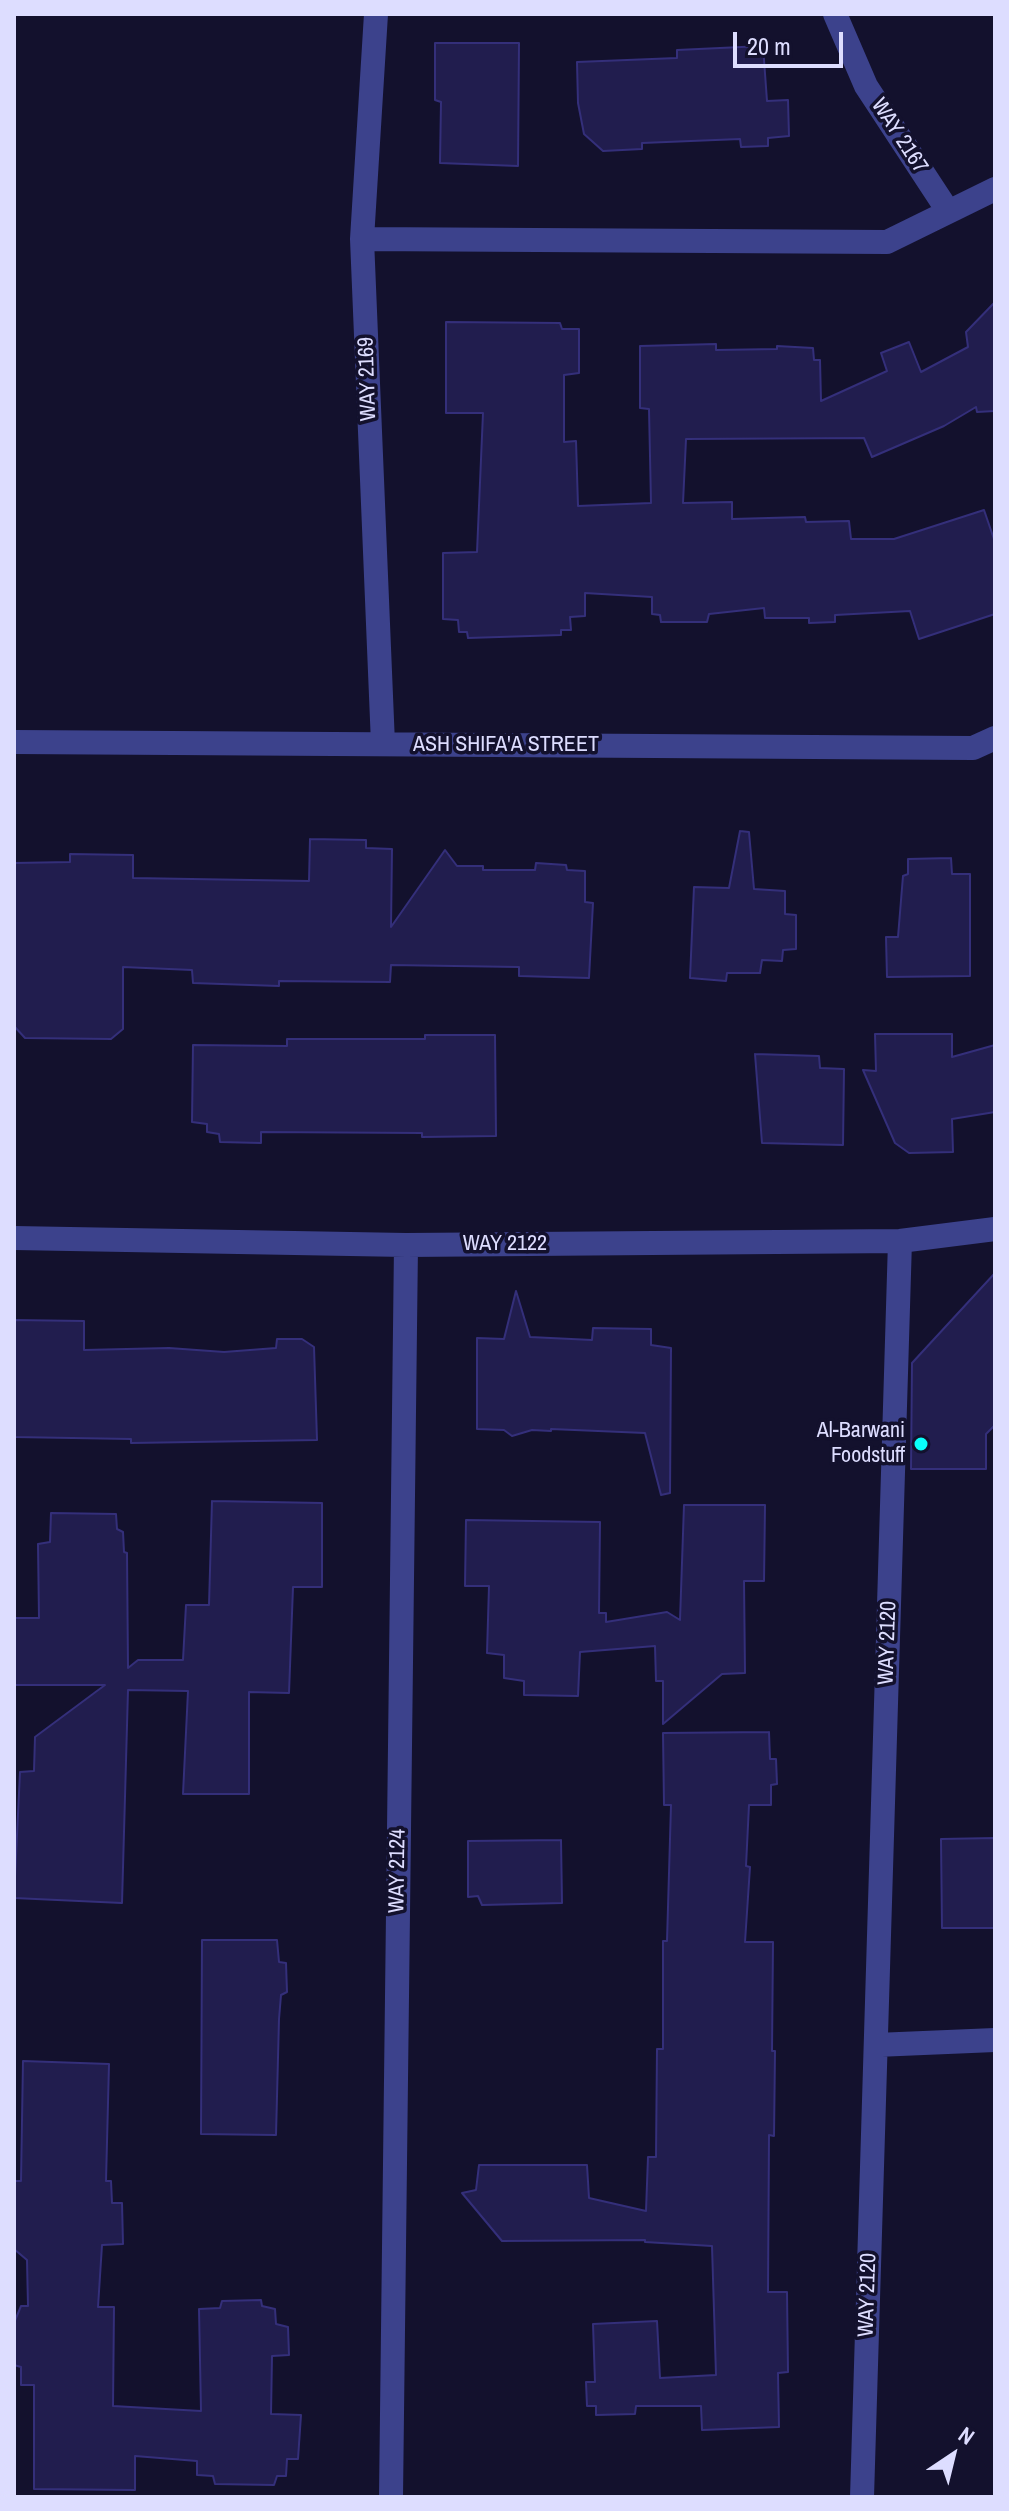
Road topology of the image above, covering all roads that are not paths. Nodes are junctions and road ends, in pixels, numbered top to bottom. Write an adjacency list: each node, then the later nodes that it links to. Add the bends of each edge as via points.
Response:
1 (376, 14): 5 (street, WAY 2169)
2 (835, 14): 4 (street, WAY 2167, via 866,86)
3 (995, 189): 4 (street)
4 (948, 211): 5 (street, via 887,242)
5 (362, 239): 8 (street, WAY 2169)
6 (995, 738): 8 (street, ASH SHIFA'A STREET, via 973,748)
7 (14, 742): 8 (street, ASH SHIFA'A STREET)
8 (383, 744)
9 (995, 1229): 11 (street, WAY 2122)
10 (14, 1238): 12 (street, WAY 2122)
11 (900, 1241): 12 (street, WAY 2122); 14 (street, WAY 2120)
12 (406, 1245): 15 (street, WAY 2124)
13 (995, 2040): 14 (street)
14 (876, 2045): 16 (street, WAY 2120)
15 (391, 2497)
16 (862, 2497)

